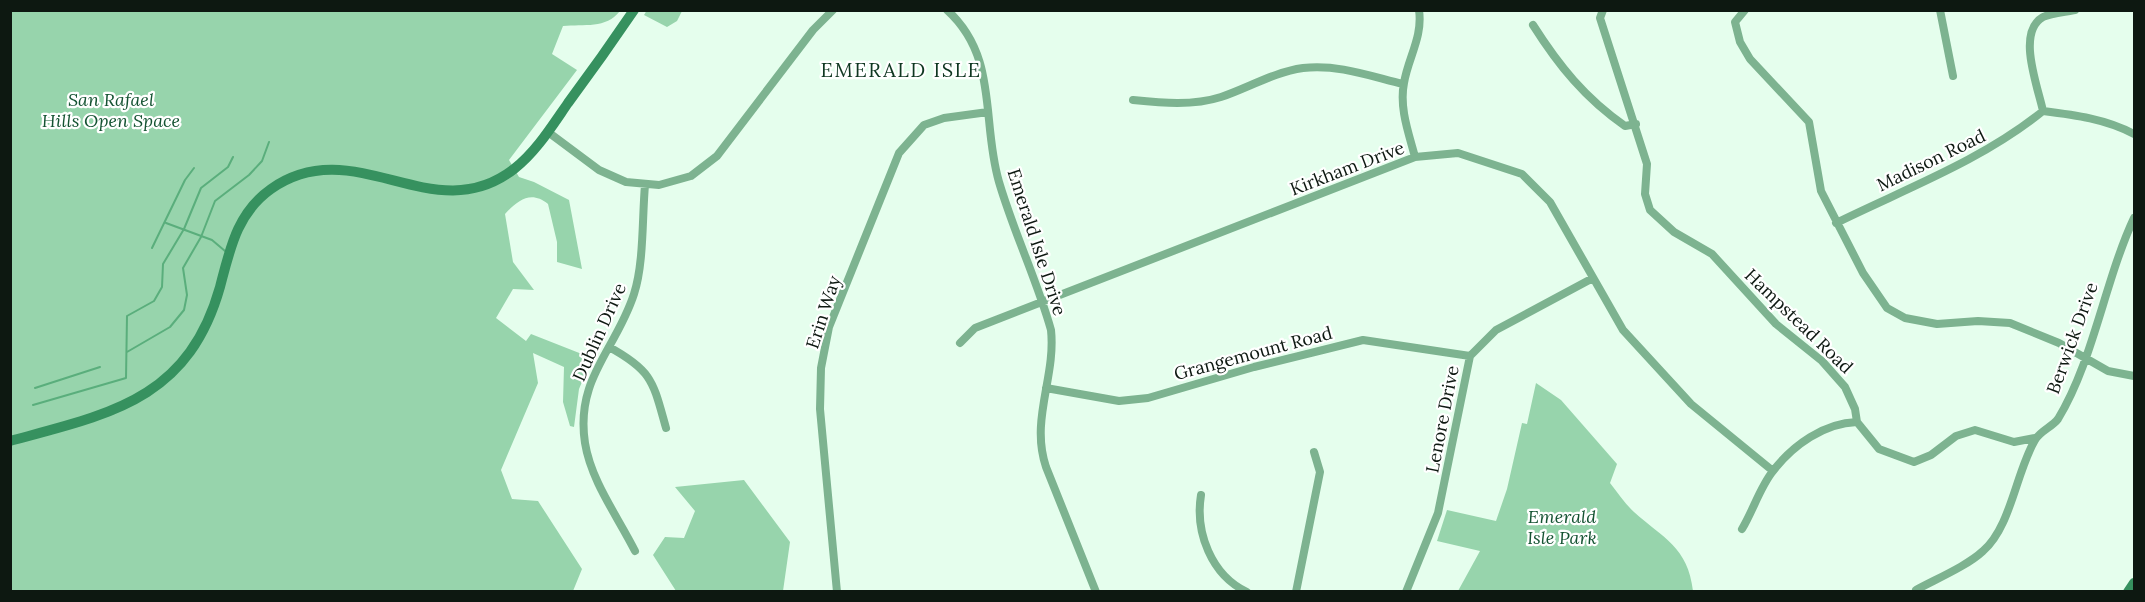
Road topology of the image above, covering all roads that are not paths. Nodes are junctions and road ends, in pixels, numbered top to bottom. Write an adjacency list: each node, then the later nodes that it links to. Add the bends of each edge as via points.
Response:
1 (634, 10): 16 (street)
2 (833, 10): 19 (street, via 813,30 713,159 691,176)
3 (946, 10): 14 (street, Emerald Isle Drive, via 976,47)
4 (1419, 10): 11 (street, via 1418,38)
5 (1602, 10): 15 (street, Hampstead Road, via 1600,18)
6 (1745, 10): 21 (street, via 1735,22 1740,42 1771,84 1809,123 1821,191)
7 (1940, 10): 10 (street)
8 (2075, 10): 13 (street, via 2043,17 2031,27 2028,42)
9 (1533, 26): 15 (street, via 1560,68 1583,93 1625,126)
10 (1953, 76)
11 (1403, 84): 12 (street, via 1347,69 1311,68 1284,72 1218,98 1193,103); 18 (street, via 1403,114)
12 (1133, 100)
13 (2043, 111): 17 (street, via 2078,115); 21 (street, Madison Road, via 2020,130 1951,170)
14 (988, 112): 23 (street, Emerald Isle Drive, via 998,178); 41 (street, Erin Way, via 924,125 899,153 830,327 821,368 820,409)
15 (1636, 124): 30 (street, Hampstead Road, via 1647,164 1645,194 1650,210 1674,232 1712,254 1776,324 1822,361 1845,387)
16 (548, 132): 19 (street, via 603,172); 33 (street, via 514,169 488,183 462,190 430,191 367,172 334,168 310,171 273,188 255,203 237,228 208,321 170,375 141,398 103,416)
17 (2134, 134)
18 (1415, 157): 22 (street, Kirkham Drive, via 1458,153 1522,174 1550,202); 23 (street, Kirkham Drive)
19 (645, 185): 25 (street, Dublin Drive, via 637,283)
20 (2134, 218): 27 (street, Berwick Drive)
21 (1836, 223): 27 (street, via 1887,308 1905,318 1937,324 2010,323 2059,343)
22 (1593, 278): 26 (street, Lenore Drive, via 1496,330); 35 (street, Kirkham Drive, via 1623,330 1691,404)
23 (1043, 301): 24 (street, Kirkham Drive, via 975,328); 29 (street, Emerald Isle Drive, via 1052,343)
24 (960, 343)
25 (609, 347): 31 (street, via 633,360 653,383); 38 (street, Dublin Drive, via 591,379 584,410 585,444 594,471)
26 (1470, 356): 29 (street, Grangemount Road, via 1363,340 1148,398 1119,401); 45 (street, Lenore Drive, via 1438,513)
27 (2084, 359): 28 (street, via 2108,371); 32 (street, Berwick Drive, via 2057,420)
28 (2134, 376)
29 (1046, 388): 42 (street, Emerald Isle Drive, via 1039,430 1042,456)
30 (1857, 422): 32 (street, Hampstead Road, via 1879,449 1914,462 1956,436 1975,430 2014,442); 35 (street, via 1831,426 1805,441)
31 (666, 428)
32 (2035, 438): 40 (street, Berwick Drive, via 1996,536 1983,552)
33 (10, 441)
34 (1314, 452): 44 (street, via 1320,472)
35 (1773, 471): 37 (street)
36 (1201, 495): 43 (street, via 1198,514 1211,558 1221,574)
37 (1742, 529)
38 (635, 551)
39 (2134, 583): 46 (street)
40 (1916, 590)
41 (837, 591)
42 (1096, 591)
43 (1246, 591)
44 (1296, 591)
45 (1406, 591)
46 (2128, 591)

